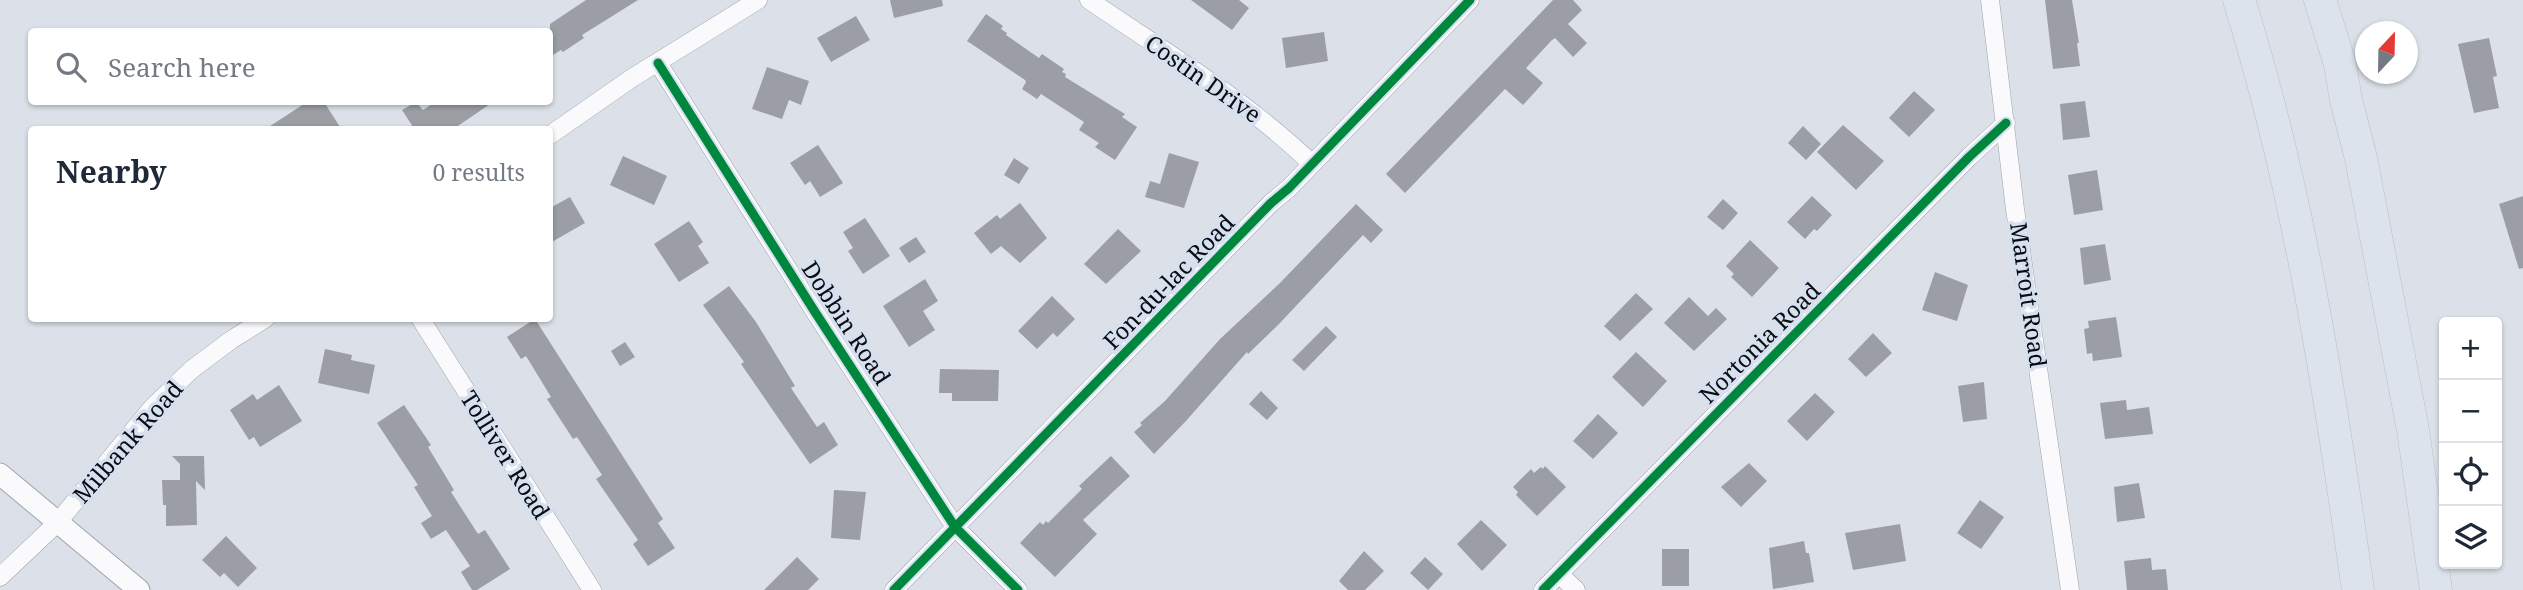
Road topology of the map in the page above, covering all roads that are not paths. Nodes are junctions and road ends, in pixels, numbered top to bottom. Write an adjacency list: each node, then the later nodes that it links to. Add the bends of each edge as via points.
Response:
1 (758, 0): 7 (street)
2 (1089, 0): 10 (street, Costin Drive, via 1247,108)
3 (1470, 0): 10 (street, Fon-du-lac Road)
4 (1990, 0): 8 (street, Marroit Road)
5 (2239, 0): 25 (highway, via 2287,175 2337,442)
6 (2320, 0): 26 (highway, via 2361,158 2413,430)
7 (658, 63): 9 (street); 15 (street, Dobbin Road)
8 (2006, 123): 16 (street, Nortonia Road); 24 (street, Marroit Road)
9 (553, 133)
10 (1312, 164): 15 (street, Fon-du-lac Road)
11 (259, 322): 14 (street, Milbank Road, via 191,370 152,408)
12 (423, 322): 19 (street, Tolliver Road)
13 (0, 474): 14 (street)
14 (58, 522): 17 (street, Milbank Road); 18 (street)
15 (955, 527): 20 (street, Fon-du-lac Road); 21 (street, Dobbin Road)
16 (1559, 574): 22 (street, Nortonia Road); 23 (street)
17 (0, 577)
18 (139, 590)
19 (592, 590)
20 (894, 590)
21 (1018, 590)
22 (1543, 590)
23 (1576, 590)
24 (2070, 590)
25 (2358, 590)
26 (2436, 590)

